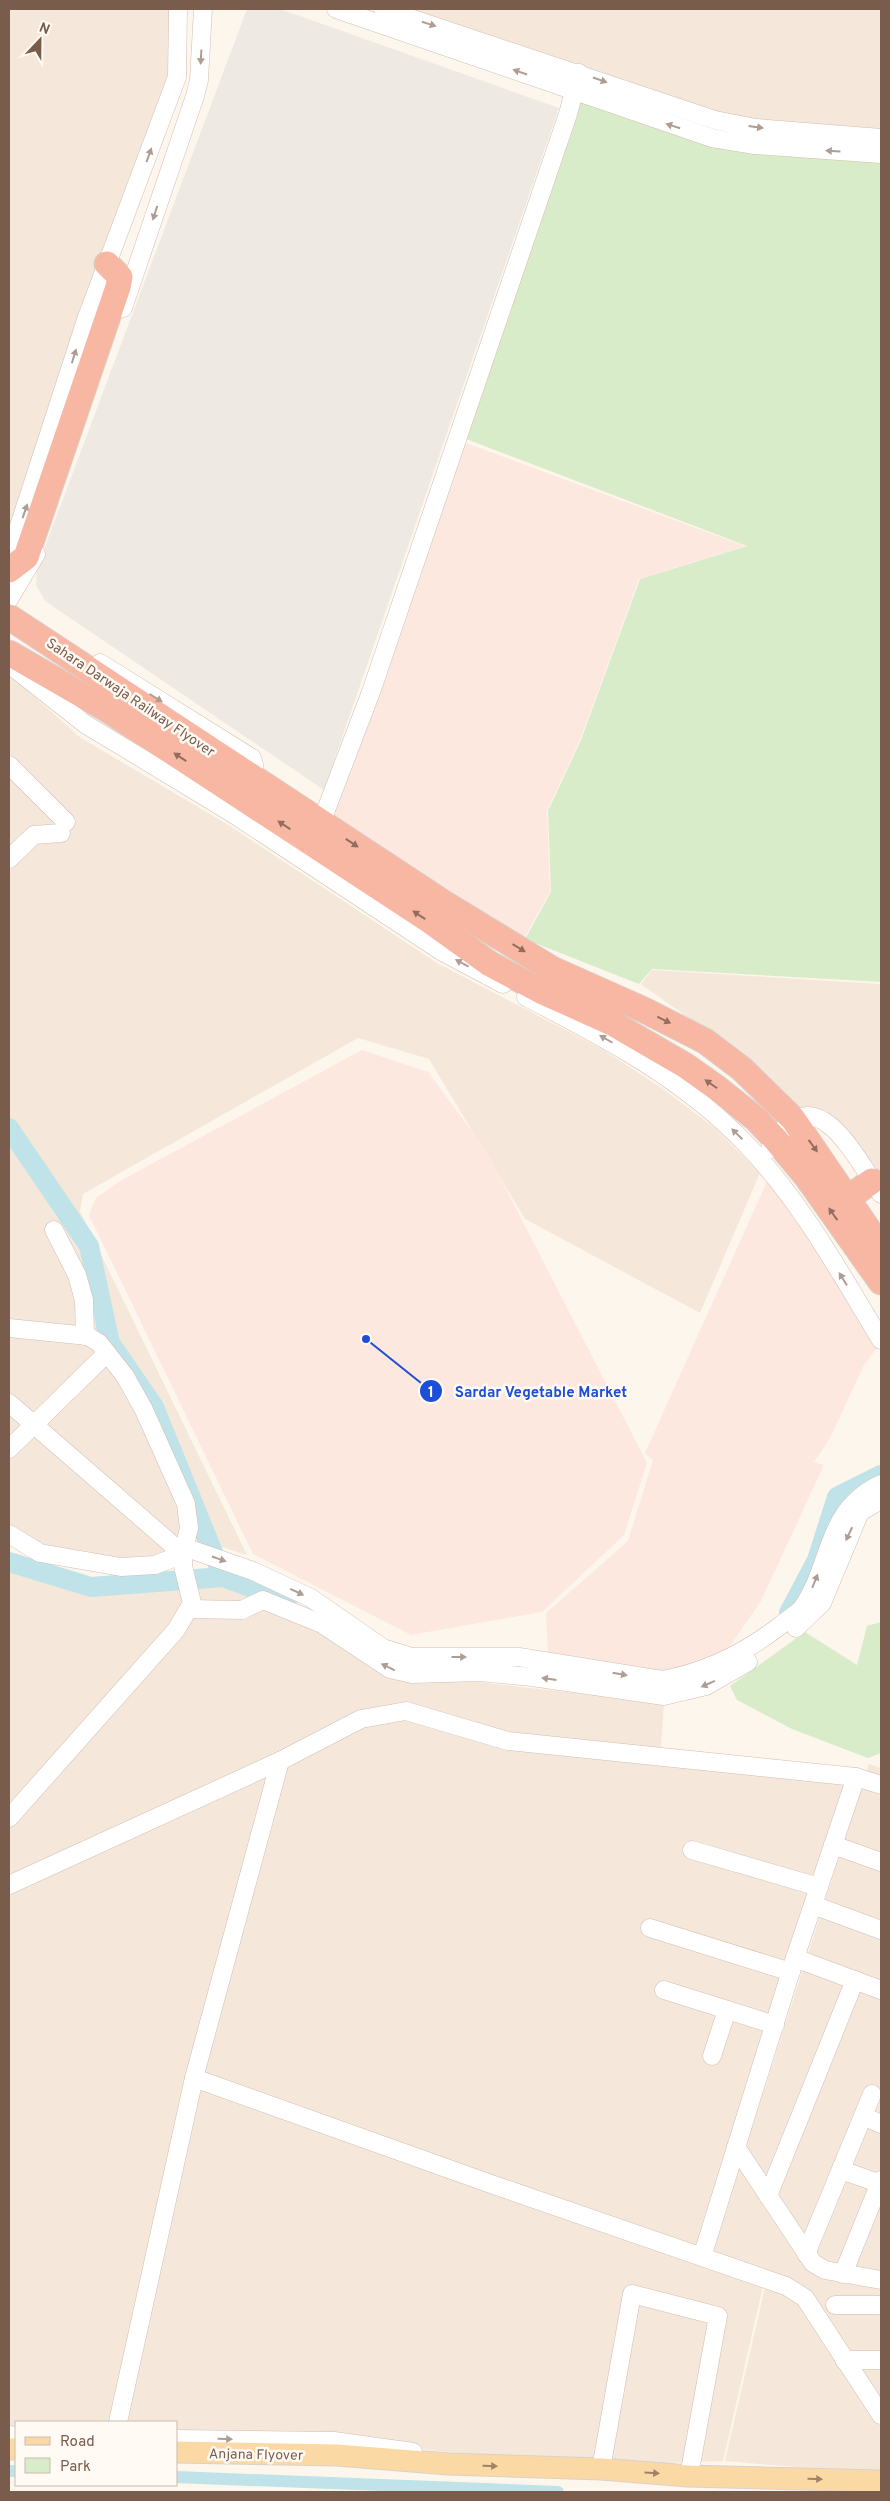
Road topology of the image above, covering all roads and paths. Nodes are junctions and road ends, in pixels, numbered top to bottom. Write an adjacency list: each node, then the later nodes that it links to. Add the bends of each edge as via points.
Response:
1 (178, 9): 9 (street, one-way to 1, via 177,77)
2 (203, 9): 12 (street, one-way to 12, via 199,80 195,96 33,562)
3 (336, 9): 6 (street, one-way to 3)
4 (383, 9): 5 (street, one-way to 5)
5 (579, 73): 6 (street); 7 (street, one-way to 7, via 715,120 756,128)
6 (574, 90): 8 (street, one-way to 6, via 755,145 712,138); 19 (street, via 371,692)
7 (881, 138)
8 (881, 154)
9 (107, 264): 10 (street, one-way to 9); 11 (highway, via 120,277 118,287 26,557)
10 (9, 557)
11 (9, 570)
12 (9, 598)
13 (9, 610): 18 (street, one-way to 18, via 252,758 254,765)
14 (9, 617): 18 (highway, Sahara Darwaja Railway Flyover)
15 (9, 653): 18 (highway, Sahara Darwaja Railway Flyover, one-way to 15)
16 (9, 664): 18 (street, via 85,724)
17 (9, 765): 20 (street, via 50,803 45,812 63,827 34,835)
18 (237, 788): 19 (highway); 22 (highway, one-way to 18, via 756,1119 686,1066 612,1023 490,964); 23 (street, one-way to 18, via 723,1122 667,1076 604,1037 441,951)
19 (321, 823): 21 (highway, one-way to 21, via 552,969 705,1041 742,1069)
20 (9, 859)
21 (793, 1119): 22 (street); 24 (street, via 810,1116 836,1129); 25 (highway, one-way to 25)
22 (775, 1138): 23 (street); 28 (highway, one-way to 22)
23 (762, 1163): 31 (street, one-way to 23, via 802,1212)
24 (877, 1187): 25 (highway)
25 (848, 1198): 27 (highway)
26 (54, 1230): 30 (street, via 84,1300)
27 (881, 1248)
28 (881, 1282)
29 (9, 1328): 30 (street)
30 (85, 1336): 32 (street, via 99,1343)
31 (881, 1340)
32 (107, 1353): 34 (street); 39 (street, via 125,1376 144,1410 186,1504 189,1528)
33 (9, 1403): 34 (street)
34 (34, 1425): 35 (street); 39 (street)
35 (9, 1449)
36 (881, 1484): 39 (street, one-way to 36, via 253,1571 311,1598 383,1648 412,1657 519,1657 662,1680 686,1676 723,1662 759,1642 801,1609 815,1584 826,1548 844,1513 866,1491)
37 (881, 1500): 40 (street, one-way to 40, via 860,1512 822,1603 800,1625 758,1656 706,1686 664,1696 480,1672 412,1674 390,1669 322,1624 263,1600 242,1610)
38 (9, 1534): 39 (street, via 40,1553 121,1567 155,1565)
39 (184, 1554): 40 (street)
40 (191, 1606): 44 (street, via 176,1630)
41 (280, 1761): 42 (street, via 361,1718 406,1711 508,1741); 48 (street); 60 (street)
42 (856, 1777): 43 (street); 45 (street)
43 (881, 1786)
44 (9, 1818)
45 (833, 1845): 47 (street); 49 (street)
46 (692, 1850): 49 (street)
47 (881, 1862)
48 (9, 1886)
49 (819, 1887): 50 (street)
50 (813, 1906): 52 (street); 53 (street)
51 (650, 1928): 53 (street)
52 (881, 1930)
53 (793, 1965): 54 (street); 58 (street)
54 (855, 1980): 56 (street); 67 (street)
55 (664, 1990): 57 (street)
56 (881, 1990)
57 (727, 2010): 58 (street); 59 (street)
58 (775, 2025): 64 (street)
59 (712, 2056)
60 (194, 2078): 69 (street); 78 (street)
61 (872, 2094): 62 (street)
62 (863, 2116): 63 (street); 65 (street)
63 (881, 2124)
64 (736, 2147): 67 (street); 69 (street)
65 (841, 2170): 66 (street); 68 (street)
66 (881, 2183): 70 (street)
67 (768, 2196): 68 (street)
68 (806, 2254): 70 (street, via 818,2268)
69 (702, 2257): 74 (street, via 796,2291 805,2298)
70 (843, 2274): 71 (street)
71 (880, 2276)
72 (835, 2305): 73 (street)
73 (881, 2305)
74 (844, 2360): 75 (street); 76 (street)
75 (881, 2360)
76 (881, 2415)
77 (881, 2419): 79 (street)
78 (118, 2421)
79 (881, 2424)
80 (178, 2438): 82 (street, one-way to 82, via 334,2442 418,2452)
81 (178, 2452): 82 (main road, Anjana Flyover, via 337,2455)
82 (449, 2464): 83 (main road, Anjana Flyover, one-way to 83)
83 (601, 2470): 84 (main road, Anjana Flyover, one-way to 84); 84 (street, via 632,2294 718,2316)
84 (689, 2476): 85 (main road, Anjana Flyover, one-way to 85)
85 (881, 2481)

